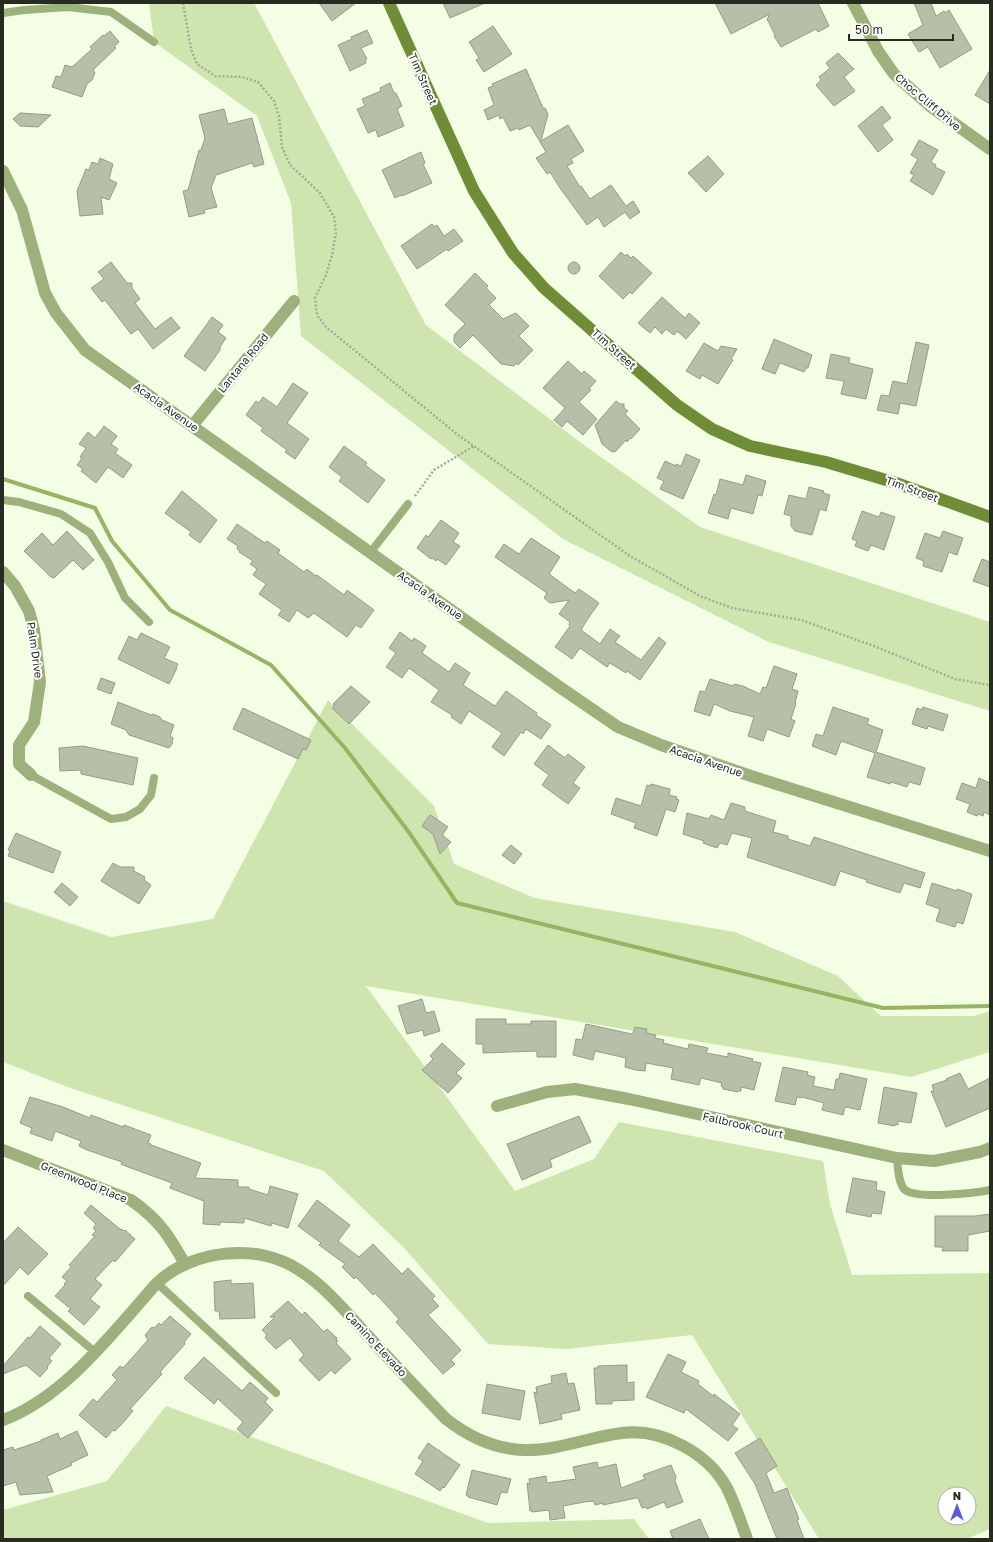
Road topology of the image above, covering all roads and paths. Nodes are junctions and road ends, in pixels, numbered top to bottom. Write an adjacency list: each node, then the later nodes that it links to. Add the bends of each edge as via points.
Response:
1 (184, 3): 10 (path, via 191,49 197,64 215,76 242,77 258,82 274,101 279,116 282,147 290,165 320,193 334,217 336,233 332,255 315,298 318,315 326,327 458,435)
2 (389, 3): 13 (street, Tim Street, via 474,191 513,253 544,288 678,405 712,429 750,446 826,462)
3 (853, 3): 6 (street, Choc Cliff Drive, via 878,51 894,74 930,106)
4 (3, 12): 5 (lane, via 68,7 110,12)
5 (154, 42)
6 (990, 149)
7 (3, 171): 9 (street, Acacia Avenue, via 22,210 45,293 56,313 85,350)
8 (294, 301): 9 (street, Lantana Road)
9 (192, 426): 14 (street, Acacia Avenue)
10 (475, 446): 12 (path, via 434,470); 17 (path, via 630,556 700,596 732,608 801,620 874,646 954,679)
11 (3, 500): 16 (lane, via 61,514 90,533 108,562 125,598)
12 (408, 504): 14 (lane)
13 (990, 516)
14 (370, 553): 20 (street, Acacia Avenue, via 618,727 661,745 751,776)
15 (3, 572): 18 (street, Palm Drive, via 15,586 29,611 34,630 40,682 34,722 19,745 19,764)
16 (149, 622)
17 (990, 685)
18 (31, 775): 19 (lane, via 110,820 126,817 140,809 151,795)
19 (154, 778)
20 (990, 851)
21 (497, 1106): 24 (street, Fallbrook Court, via 547,1092 575,1089)
22 (990, 1148): 24 (street, Fallbrook Court, via 934,1161)
23 (3, 1150): 26 (street, Greenwood Place, via 131,1200 148,1212 169,1235)
24 (897, 1158): 25 (lane, via 900,1181 904,1189 910,1193 921,1195)
25 (990, 1190)
26 (185, 1264): 27 (street, Camino Elevado); 32 (street, Camino Elevado, via 214,1255 244,1254 272,1259 298,1269 329,1294 446,1420 468,1435 494,1446 538,1450 623,1433 646,1434 676,1442 702,1459 719,1477)
27 (157, 1283): 29 (street, Camino Elevado); 30 (lane)
28 (28, 1296): 29 (lane)
29 (95, 1352): 31 (street, Camino Elevado, via 45,1398)
30 (276, 1392)
31 (3, 1420)
32 (747, 1539)

